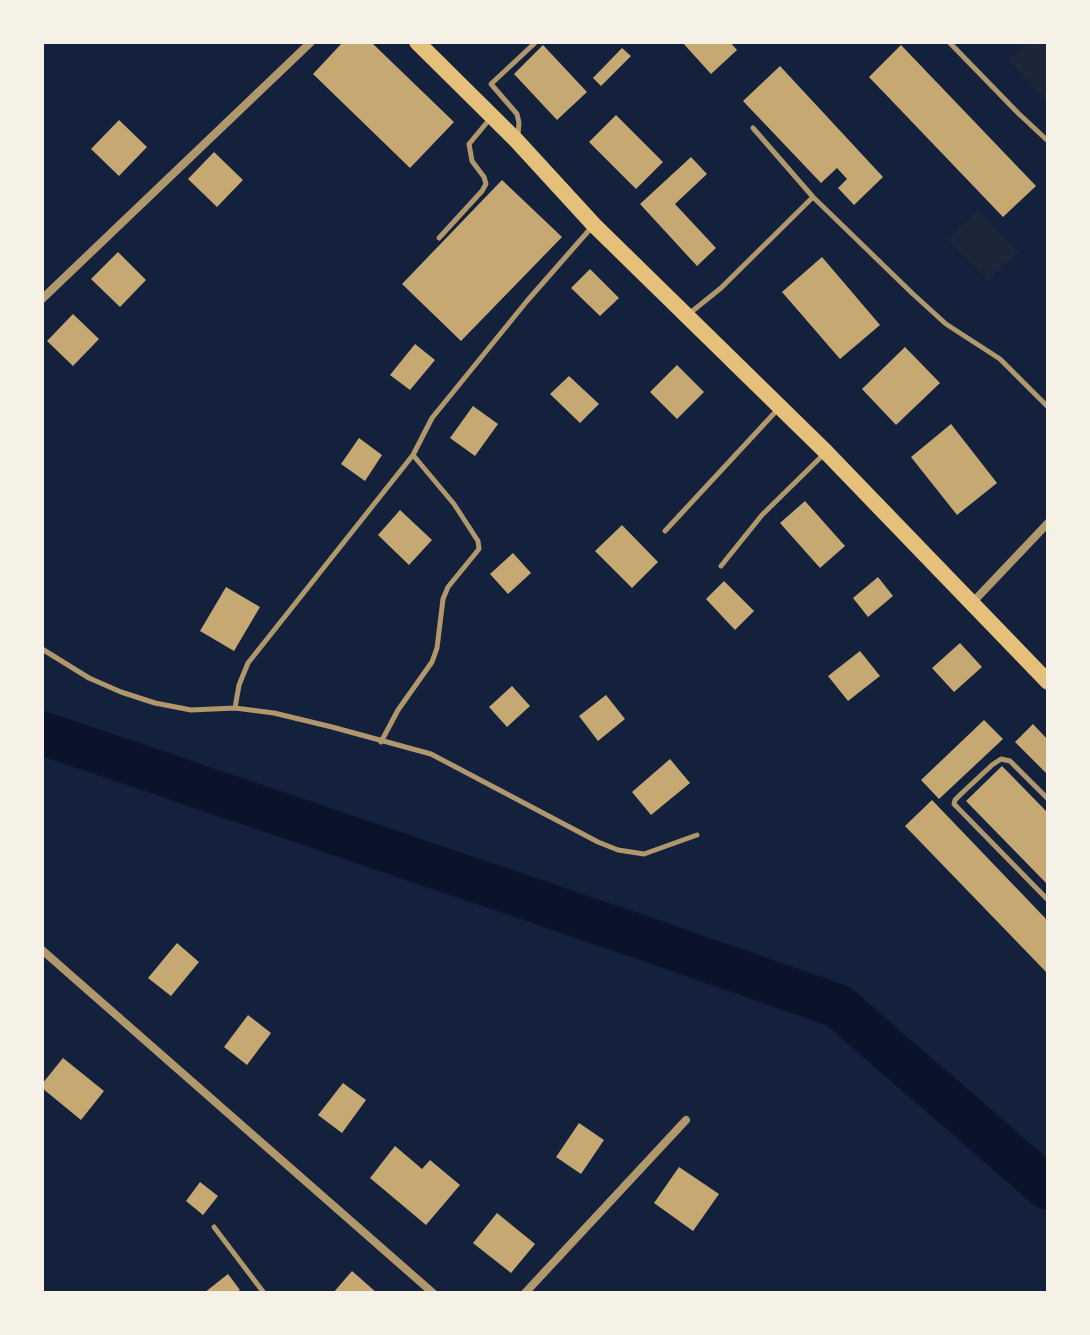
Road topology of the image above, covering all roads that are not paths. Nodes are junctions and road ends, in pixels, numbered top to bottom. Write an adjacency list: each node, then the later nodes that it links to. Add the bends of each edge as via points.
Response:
1 (311, 42): 14 (street)
2 (417, 42): 6 (main road)
3 (536, 42): 5 (lane)
4 (949, 42): 10 (lane)
5 (491, 84): 6 (lane); 9 (lane, via 517,114)
6 (476, 101): 7 (main road)
7 (492, 116): 9 (main road); 13 (lane, via 469,144 486,184)
8 (753, 128): 11 (lane)
9 (516, 140): 12 (main road)
10 (1048, 141)
11 (813, 197): 15 (lane); 17 (lane, via 946,324 1000,359)
12 (594, 225): 15 (main road); 19 (lane, via 432,418)
13 (439, 238)
14 (42, 299)
15 (686, 316): 16 (main road)
16 (779, 407): 18 (main road); 21 (lane)
17 (1048, 407)
18 (826, 452): 22 (lane, via 762,515); 23 (main road)
19 (413, 455): 26 (lane, via 248,663); 27 (lane, via 454,504 479,549 448,587 432,662)
20 (1048, 523): 23 (street)
21 (665, 531)
22 (721, 566)
23 (972, 603): 25 (main road)
24 (42, 649): 26 (lane, via 89,678 155,703 191,710)
25 (1048, 682)
26 (235, 708): 27 (lane)
27 (381, 742): 29 (lane, via 431,754 618,850 644,854)
28 (1048, 799): 30 (lane, via 1010,761 1001,759 954,804)
29 (697, 835)
30 (1048, 900)
31 (42, 951): 35 (street)
32 (686, 1120): 36 (street)
33 (214, 1227): 34 (lane)
34 (264, 1293)
35 (433, 1293)
36 (525, 1293)

